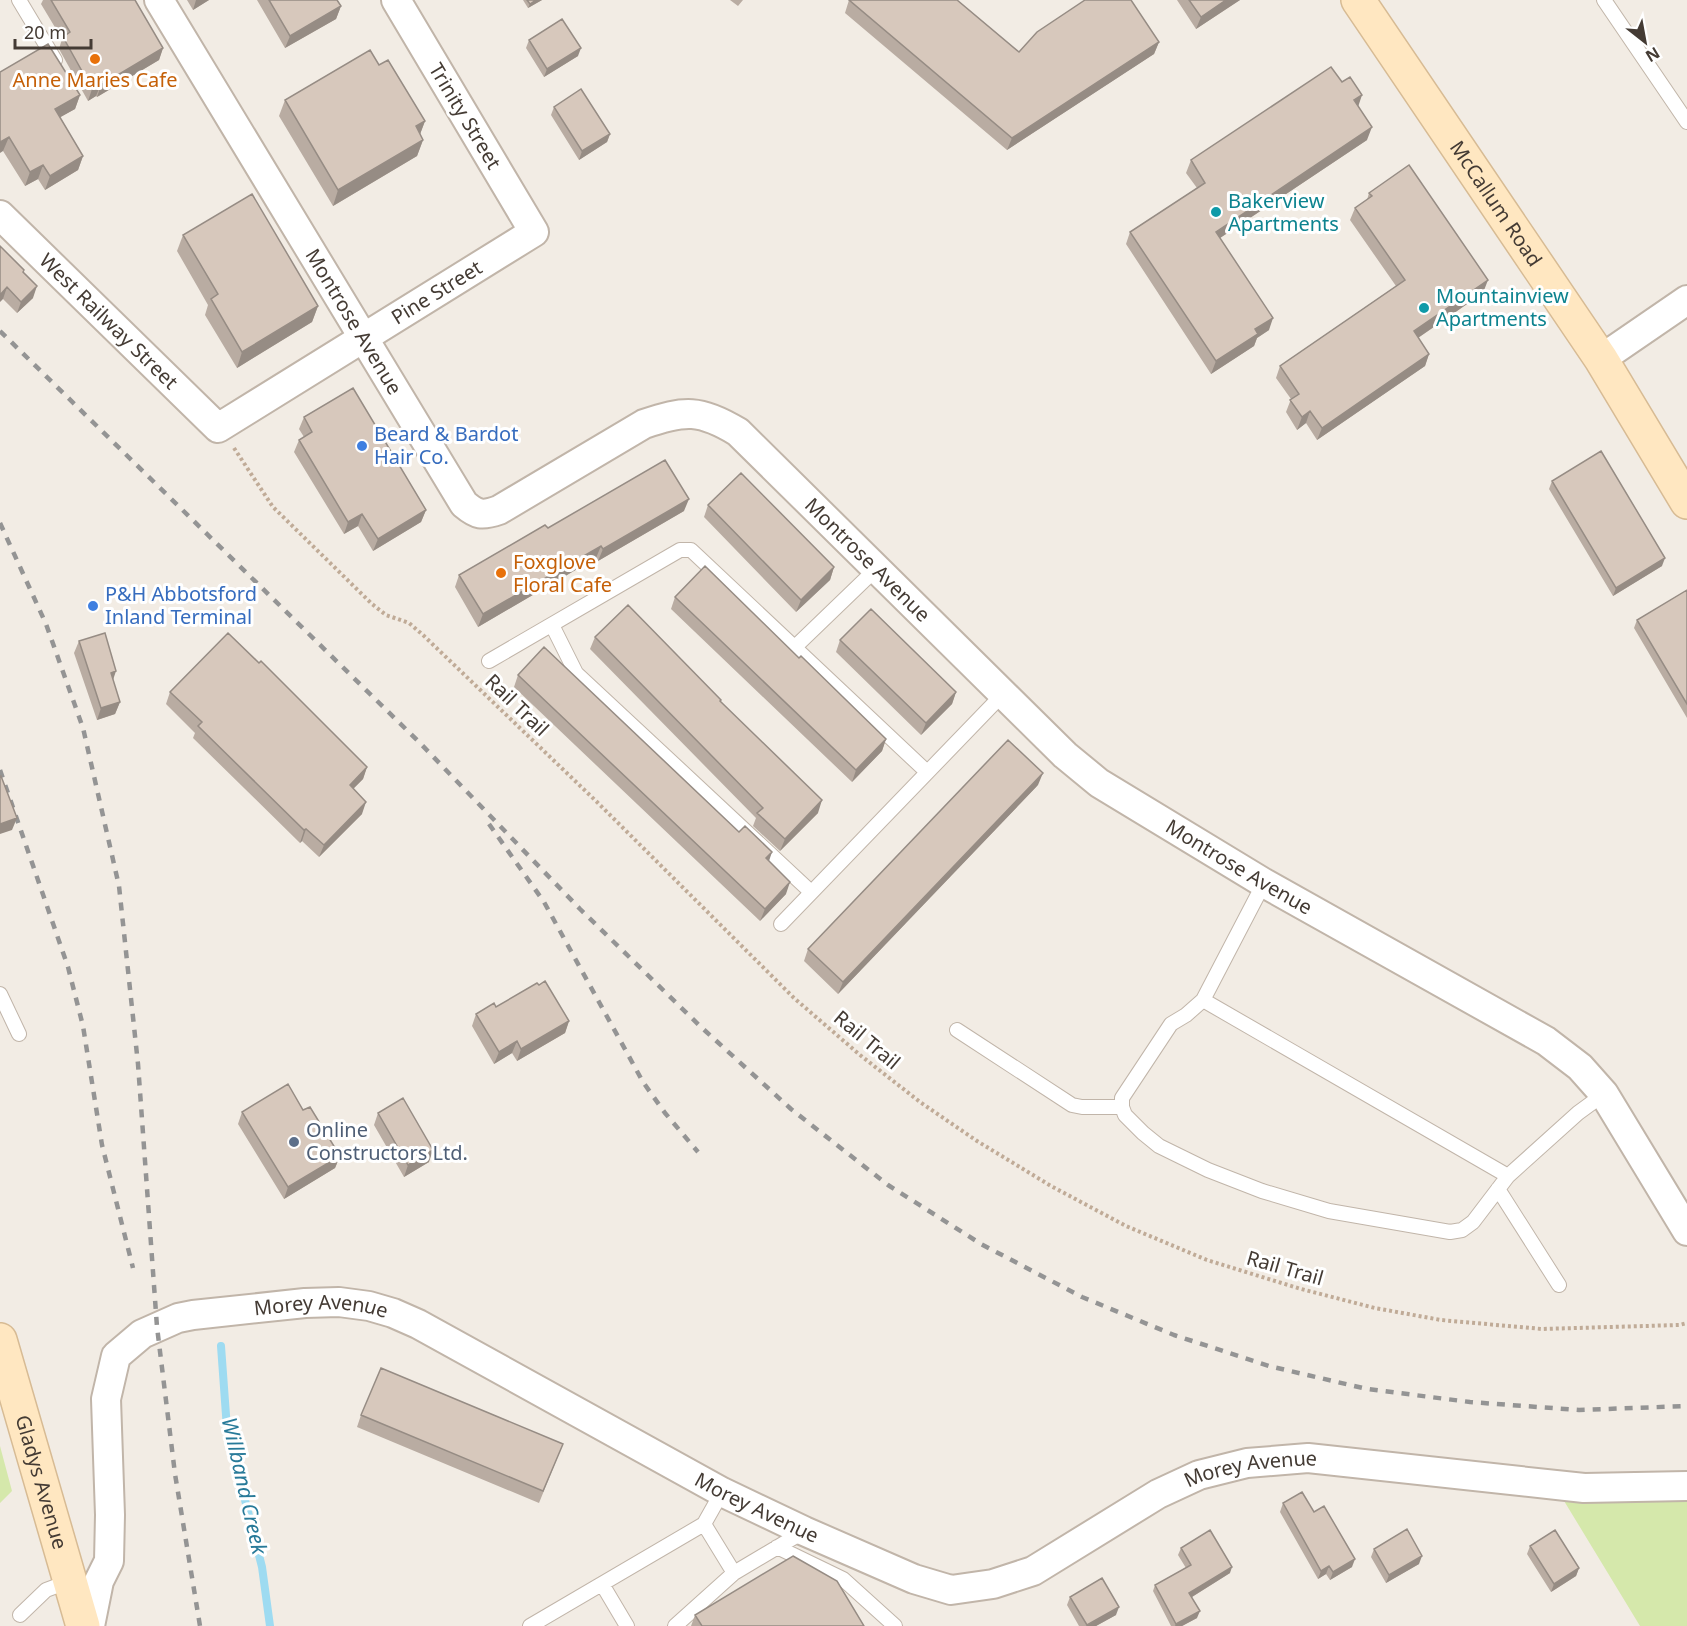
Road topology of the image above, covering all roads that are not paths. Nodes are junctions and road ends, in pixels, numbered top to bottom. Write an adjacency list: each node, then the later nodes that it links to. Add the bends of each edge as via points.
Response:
1 (19, 0): 6 (lane)
2 (159, 0): 11 (street, Montrose Avenue)
3 (396, 0): 9 (street, Trinity Street)
4 (1358, 0): 12 (street, McCallum Road)
5 (1604, 0): 7 (lane)
6 (62, 71)
7 (1687, 122)
8 (0, 214): 13 (street, West Railway Street)
9 (534, 232): 11 (street, Pine Street)
10 (1687, 300): 12 (street)
11 (363, 338): 13 (street, Pine Street); 15 (street, Montrose Avenue, via 464,504 472,511 488,514 499,510 644,424 695,413 707,415 738,432)
12 (1601, 359): 14 (street, McCallum Road)
13 (218, 428)
14 (1687, 502)
15 (876, 569): 17 (lane); 19 (street, Montrose Avenue)
16 (552, 625): 17 (lane, via 680,550 691,550); 18 (lane); 22 (lane, via 576,674)
17 (795, 647): 20 (lane)
18 (489, 661)
19 (1003, 693): 20 (lane); 21 (street, Montrose Avenue, via 1099,783)
20 (927, 772): 22 (lane)
21 (1264, 883): 25 (lane); 28 (street, Montrose Avenue, via 1545,1041 1580,1067)
22 (811, 892): 23 (lane)
23 (781, 924)
24 (0, 994): 27 (lane)
25 (1203, 1000): 29 (lane, via 1171,1024 1122,1098); 30 (lane)
26 (957, 1030): 29 (lane, via 1072,1105)
27 (19, 1034)
28 (1604, 1095): 30 (lane, via 1578,1113); 32 (street, Montrose Avenue)
29 (1122, 1107): 31 (lane, via 1125,1115 1159,1146 1262,1191 1329,1212 1450,1232 1473,1222)
30 (1508, 1176): 31 (lane)
31 (1498, 1189): 33 (lane)
32 (1687, 1231)
33 (1560, 1285)
34 (0, 1340): 41 (street, Gladys Avenue)
35 (1687, 1486): 38 (street, Morey Avenue, via 1584,1488 1308,1458 1247,1463 1199,1475 1158,1494 1033,1571 993,1584 951,1590 914,1580)
36 (722, 1492): 37 (lane); 38 (street, Morey Avenue); 45 (street, Morey Avenue, via 393,1312 339,1302 185,1316 142,1334 116,1356 106,1399 109,1561 99,1581)
37 (704, 1524): 40 (lane); 42 (lane)
38 (804, 1531): 39 (lane)
39 (777, 1547): 40 (lane); 49 (lane, via 843,1579)
40 (734, 1573): 48 (lane)
41 (70, 1581): 43 (lane, via 46,1590); 44 (street, Gladys Avenue)
42 (602, 1584): 46 (lane); 47 (lane)
43 (20, 1615)
44 (83, 1626)
45 (90, 1626)
46 (530, 1626)
47 (627, 1626)
48 (675, 1626)
49 (895, 1626)

